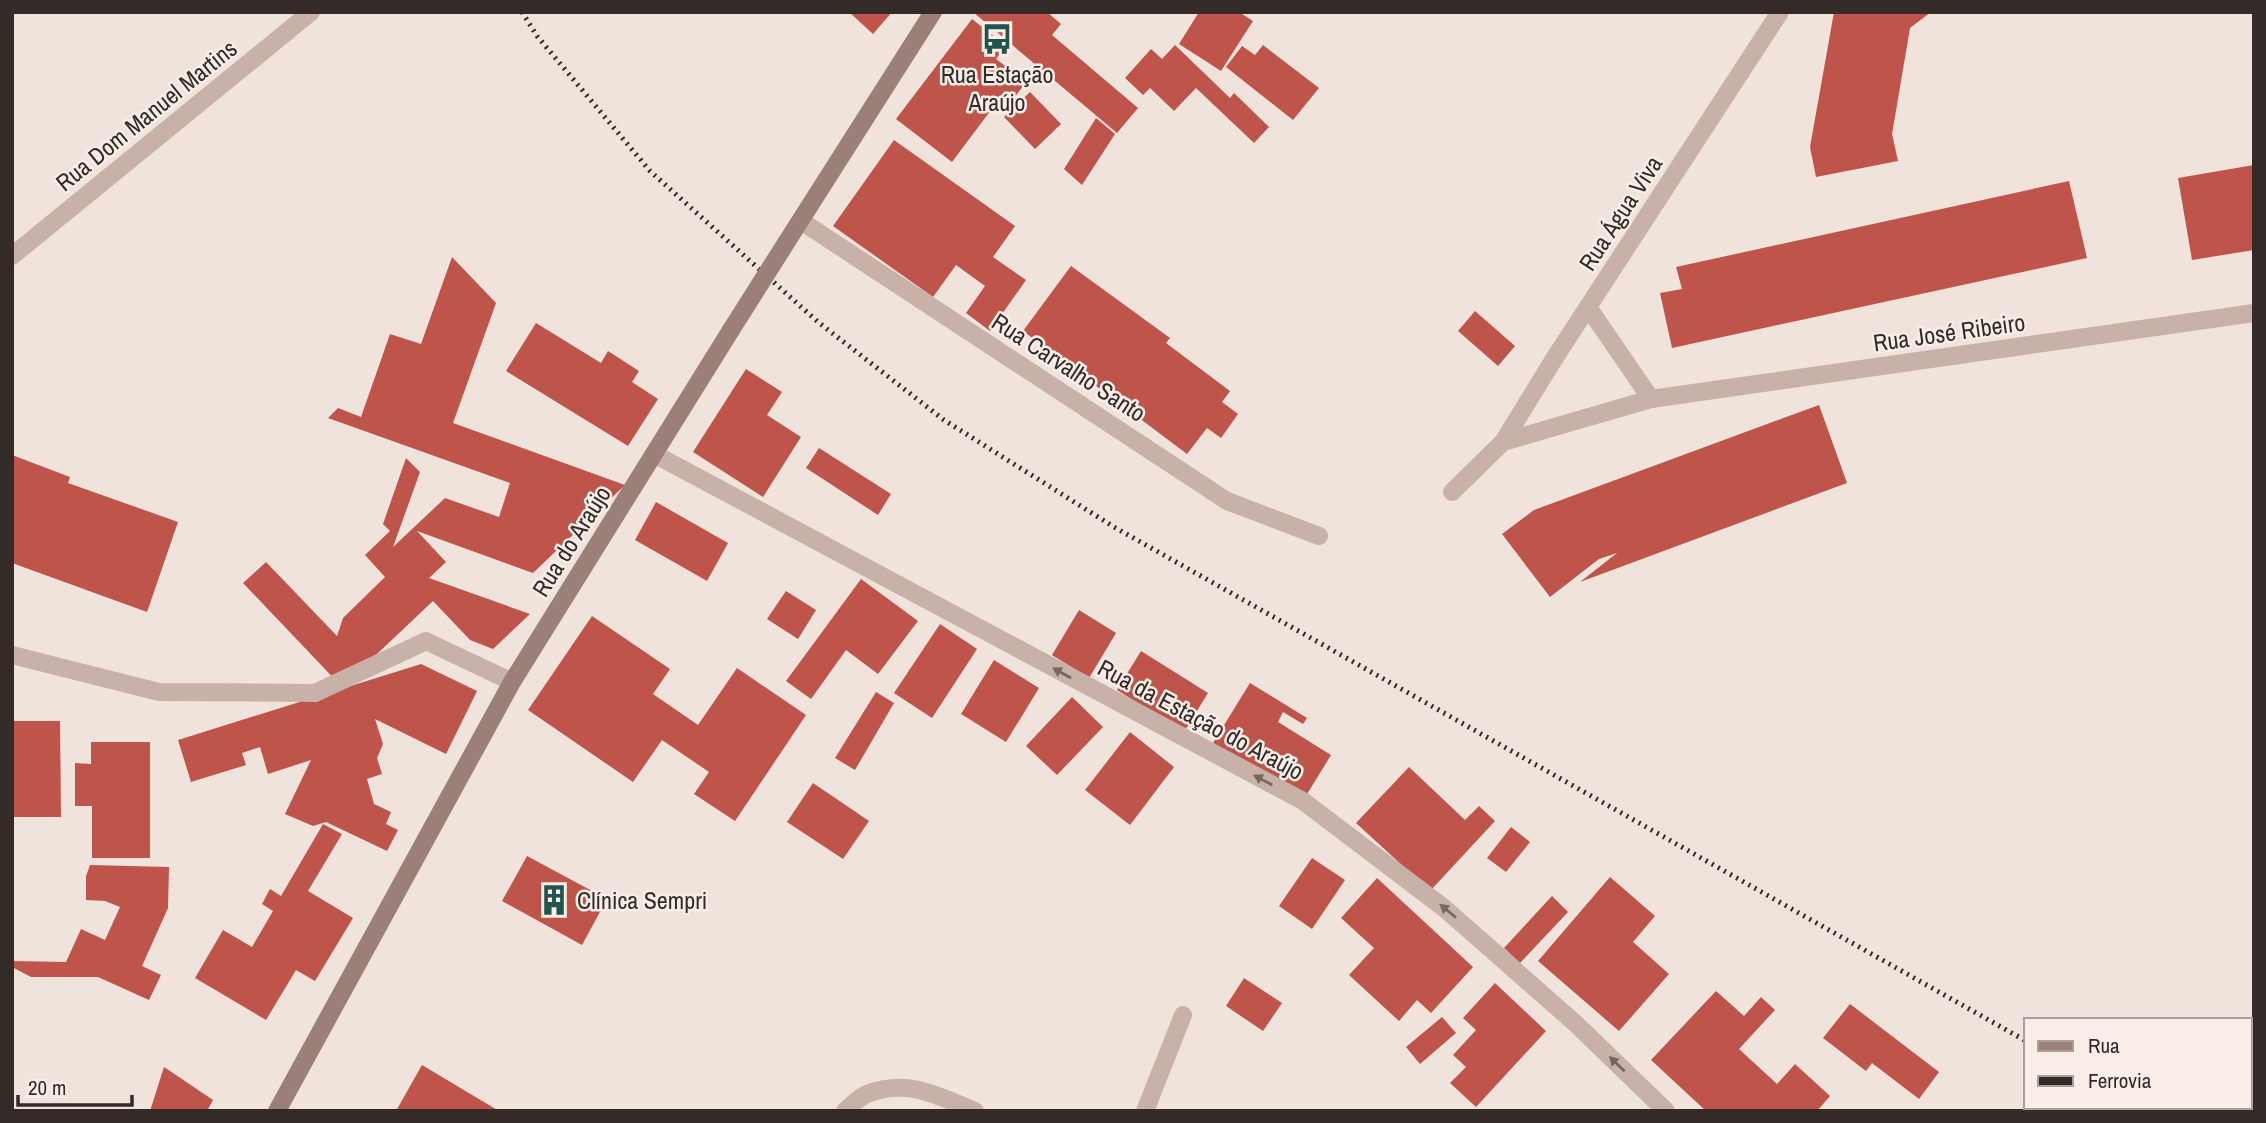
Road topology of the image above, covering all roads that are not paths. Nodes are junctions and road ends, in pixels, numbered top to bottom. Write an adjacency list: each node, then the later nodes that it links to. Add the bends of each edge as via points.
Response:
1 (311, 12): 5 (street, Rua Dom Manuel Martins)
2 (933, 12): 4 (main road, Rua do Araújo)
3 (1780, 12): 6 (street, Rua Água Viva)
4 (801, 221): 10 (main road, Rua do Araújo, bridge); 12 (street, Rua Carvalho Santo, via 1227,500)
5 (12, 256)
6 (1588, 307): 8 (street); 9 (street, Rua Água Viva)
7 (2254, 313): 8 (street, Rua José Ribeiro)
8 (1651, 398): 9 (street, Rua José Ribeiro)
9 (1503, 442): 11 (street, Rua José Ribeiro)
10 (654, 454): 14 (main road, Rua do Araújo); 20 (street, Rua da Estação do Araújo, one-way to 10, via 1575,1023 1444,908 1303,801)
11 (1452, 492)
12 (1319, 536)
13 (12, 655): 14 (street, via 159,692 314,693 426,641)
14 (512, 682): 16 (main road, Rua do Araújo)
15 (1183, 1015): 19 (street)
16 (277, 1111)
17 (845, 1111): 18 (street, via 865,1094 900,1088 921,1088)
18 (975, 1111)
19 (1144, 1111)
20 (1666, 1111)

